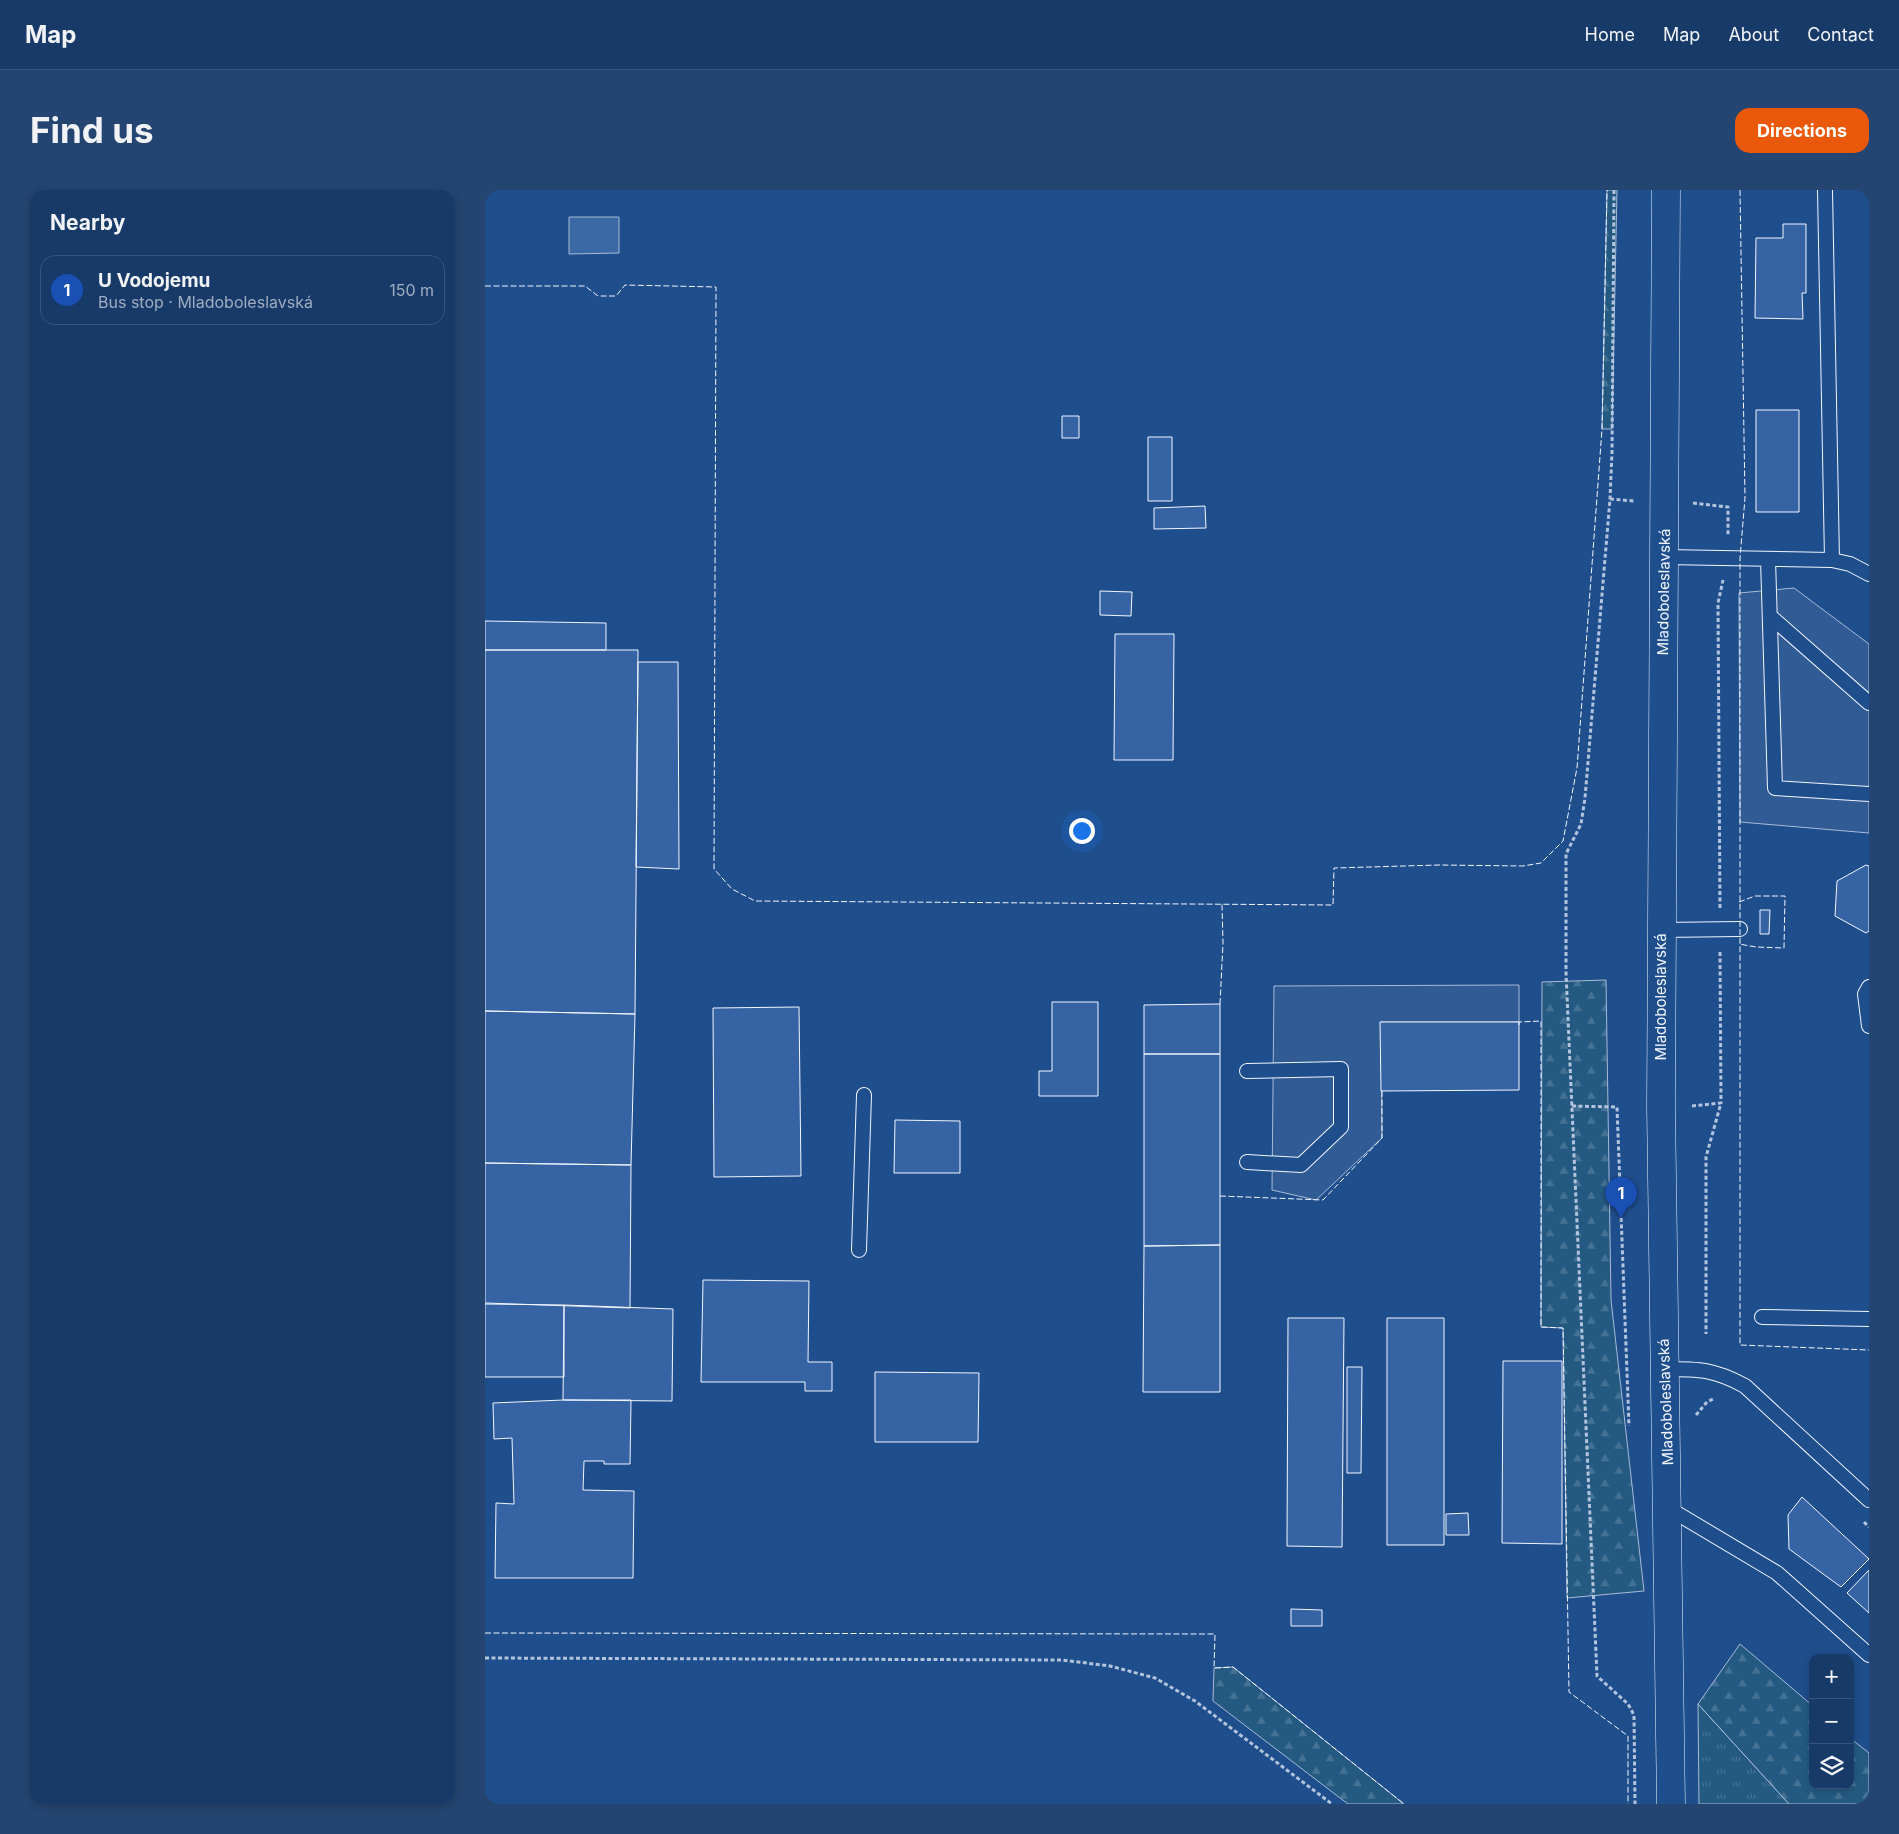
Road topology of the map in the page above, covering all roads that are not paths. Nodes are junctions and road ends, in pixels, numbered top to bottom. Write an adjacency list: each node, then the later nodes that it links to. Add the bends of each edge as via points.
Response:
1 (1665, 190): 3 (main road, Mladoboleslavská)
2 (1825, 190): 5 (lane)
3 (1664, 557): 4 (lane); 11 (main road, Mladoboleslavská)
4 (1768, 559): 5 (lane); 7 (lane)
5 (1832, 560): 6 (lane, via 1850,564)
6 (1869, 574)
7 (1770, 616): 8 (lane); 9 (lane, via 1775,788)
8 (1869, 703)
9 (1869, 794)
10 (1740, 929): 11 (lane)
11 (1661, 930): 20 (main road, Mladoboleslavská)
12 (1869, 987): 13 (lane, via 1865,994)
13 (1869, 1026)
14 (1247, 1071): 16 (lane, via 1341,1069 1341,1127 1301,1165)
15 (864, 1095): 17 (lane)
16 (1247, 1162)
17 (859, 1250)
18 (1761, 1317): 19 (lane)
19 (1869, 1319)
20 (1664, 1369): 21 (lane, via 1706,1369 1745,1386); 22 (main road, Mladoboleslavská)
21 (1869, 1500)
22 (1668, 1508): 23 (lane, via 1777,1573); 24 (main road, Mladoboleslavská)
23 (1869, 1655)
24 (1671, 1804)

